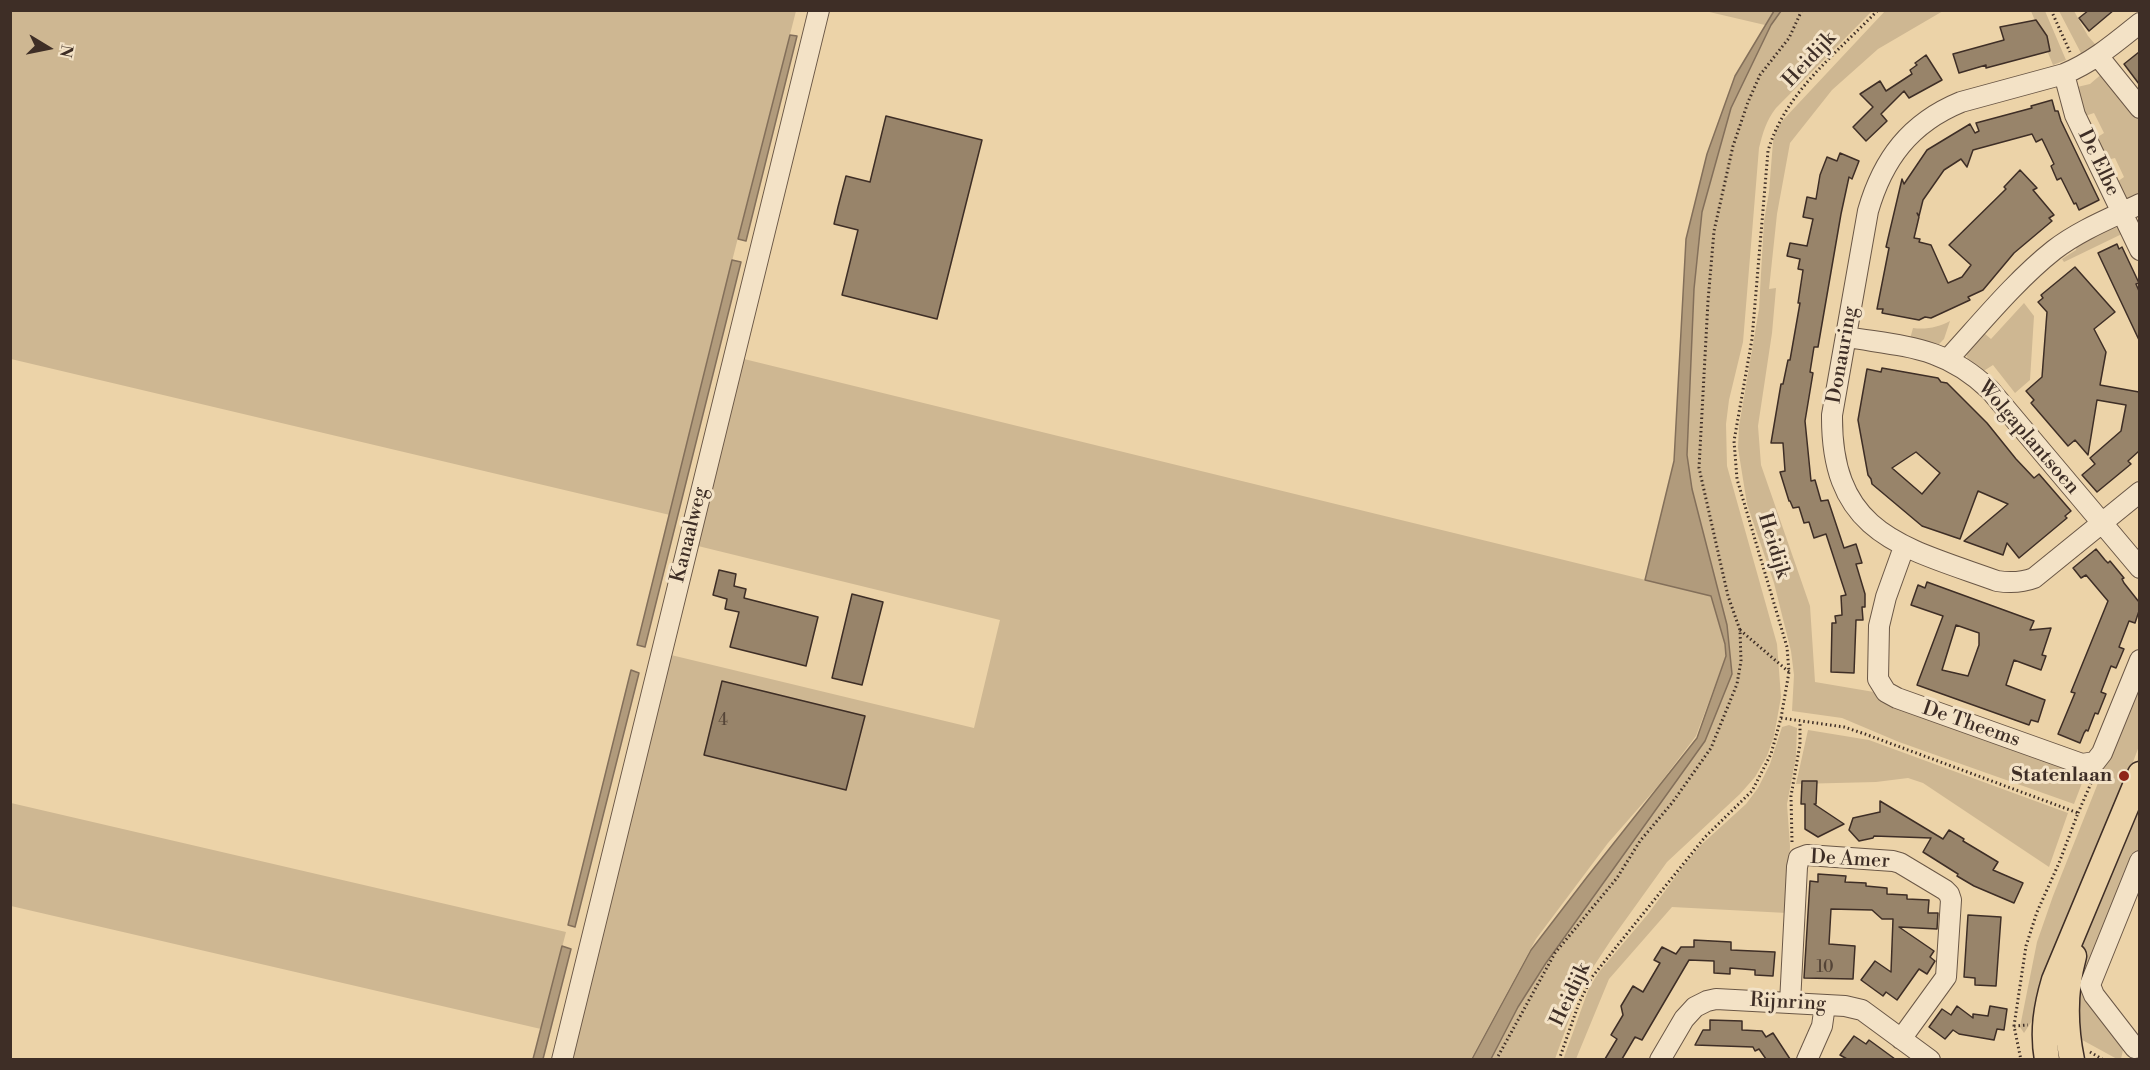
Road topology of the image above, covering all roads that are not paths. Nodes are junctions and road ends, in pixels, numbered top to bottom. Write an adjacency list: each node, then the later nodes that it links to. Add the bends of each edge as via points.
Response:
1 (819, 10): 24 (street, Kanaalweg)
2 (2139, 23): 3 (street, Donauring)
3 (2098, 57): 4 (street, Donauring); 5 (street)
4 (2071, 71): 7 (street, De Elbe, via 2075,115); 9 (street, Donauring, via 1946,108 1923,122 1890,157 1868,211)
5 (2139, 108)
6 (2139, 204): 7 (street)
7 (2121, 213): 8 (street, De Elbe); 10 (street, via 2074,236 2048,255)
8 (2139, 250)
9 (1847, 337): 10 (street, Wolgaplantsoen, via 1918,349); 13 (street, Donauring, via 1832,415 1832,441 1839,475 1852,501 1878,532)
10 (1948, 359): 12 (street, Wolgaplantsoen, via 1990,390)
11 (2139, 492): 12 (street, Donauring)
12 (2102, 524): 13 (street, Donauring, via 2034,578 2022,582 1996,581); 14 (street)
13 (1904, 547): 15 (street, De Theems, via 1879,626 1878,679 1886,692 1897,698 2082,764 2095,762)
14 (2139, 568)
15 (2139, 660)
16 (2139, 774): 18 (main road)
17 (2139, 861): 22 (street, via 2090,985)
18 (2087, 904): 23 (main road, via 2070,971 2067,1020); 28 (main road, via 2046,1005)
19 (1790, 1003): 20 (street, Rijnring); 21 (street, De Amer, via 1799,858 1807,855 1900,863 1949,894 1951,900 1946,977); 25 (street, Rijnring, via 1716,999 1695,1006)
20 (1825, 1005): 21 (street, Rijnring, via 1862,1010); 26 (street, via 1822,1026)
21 (1901, 1039): 27 (street, Rijnring)
22 (2134, 1051)
23 (2071, 1055): 28 (street)
24 (562, 1059)
25 (1660, 1059)
26 (1807, 1059)
27 (1930, 1059)
28 (2044, 1059)

